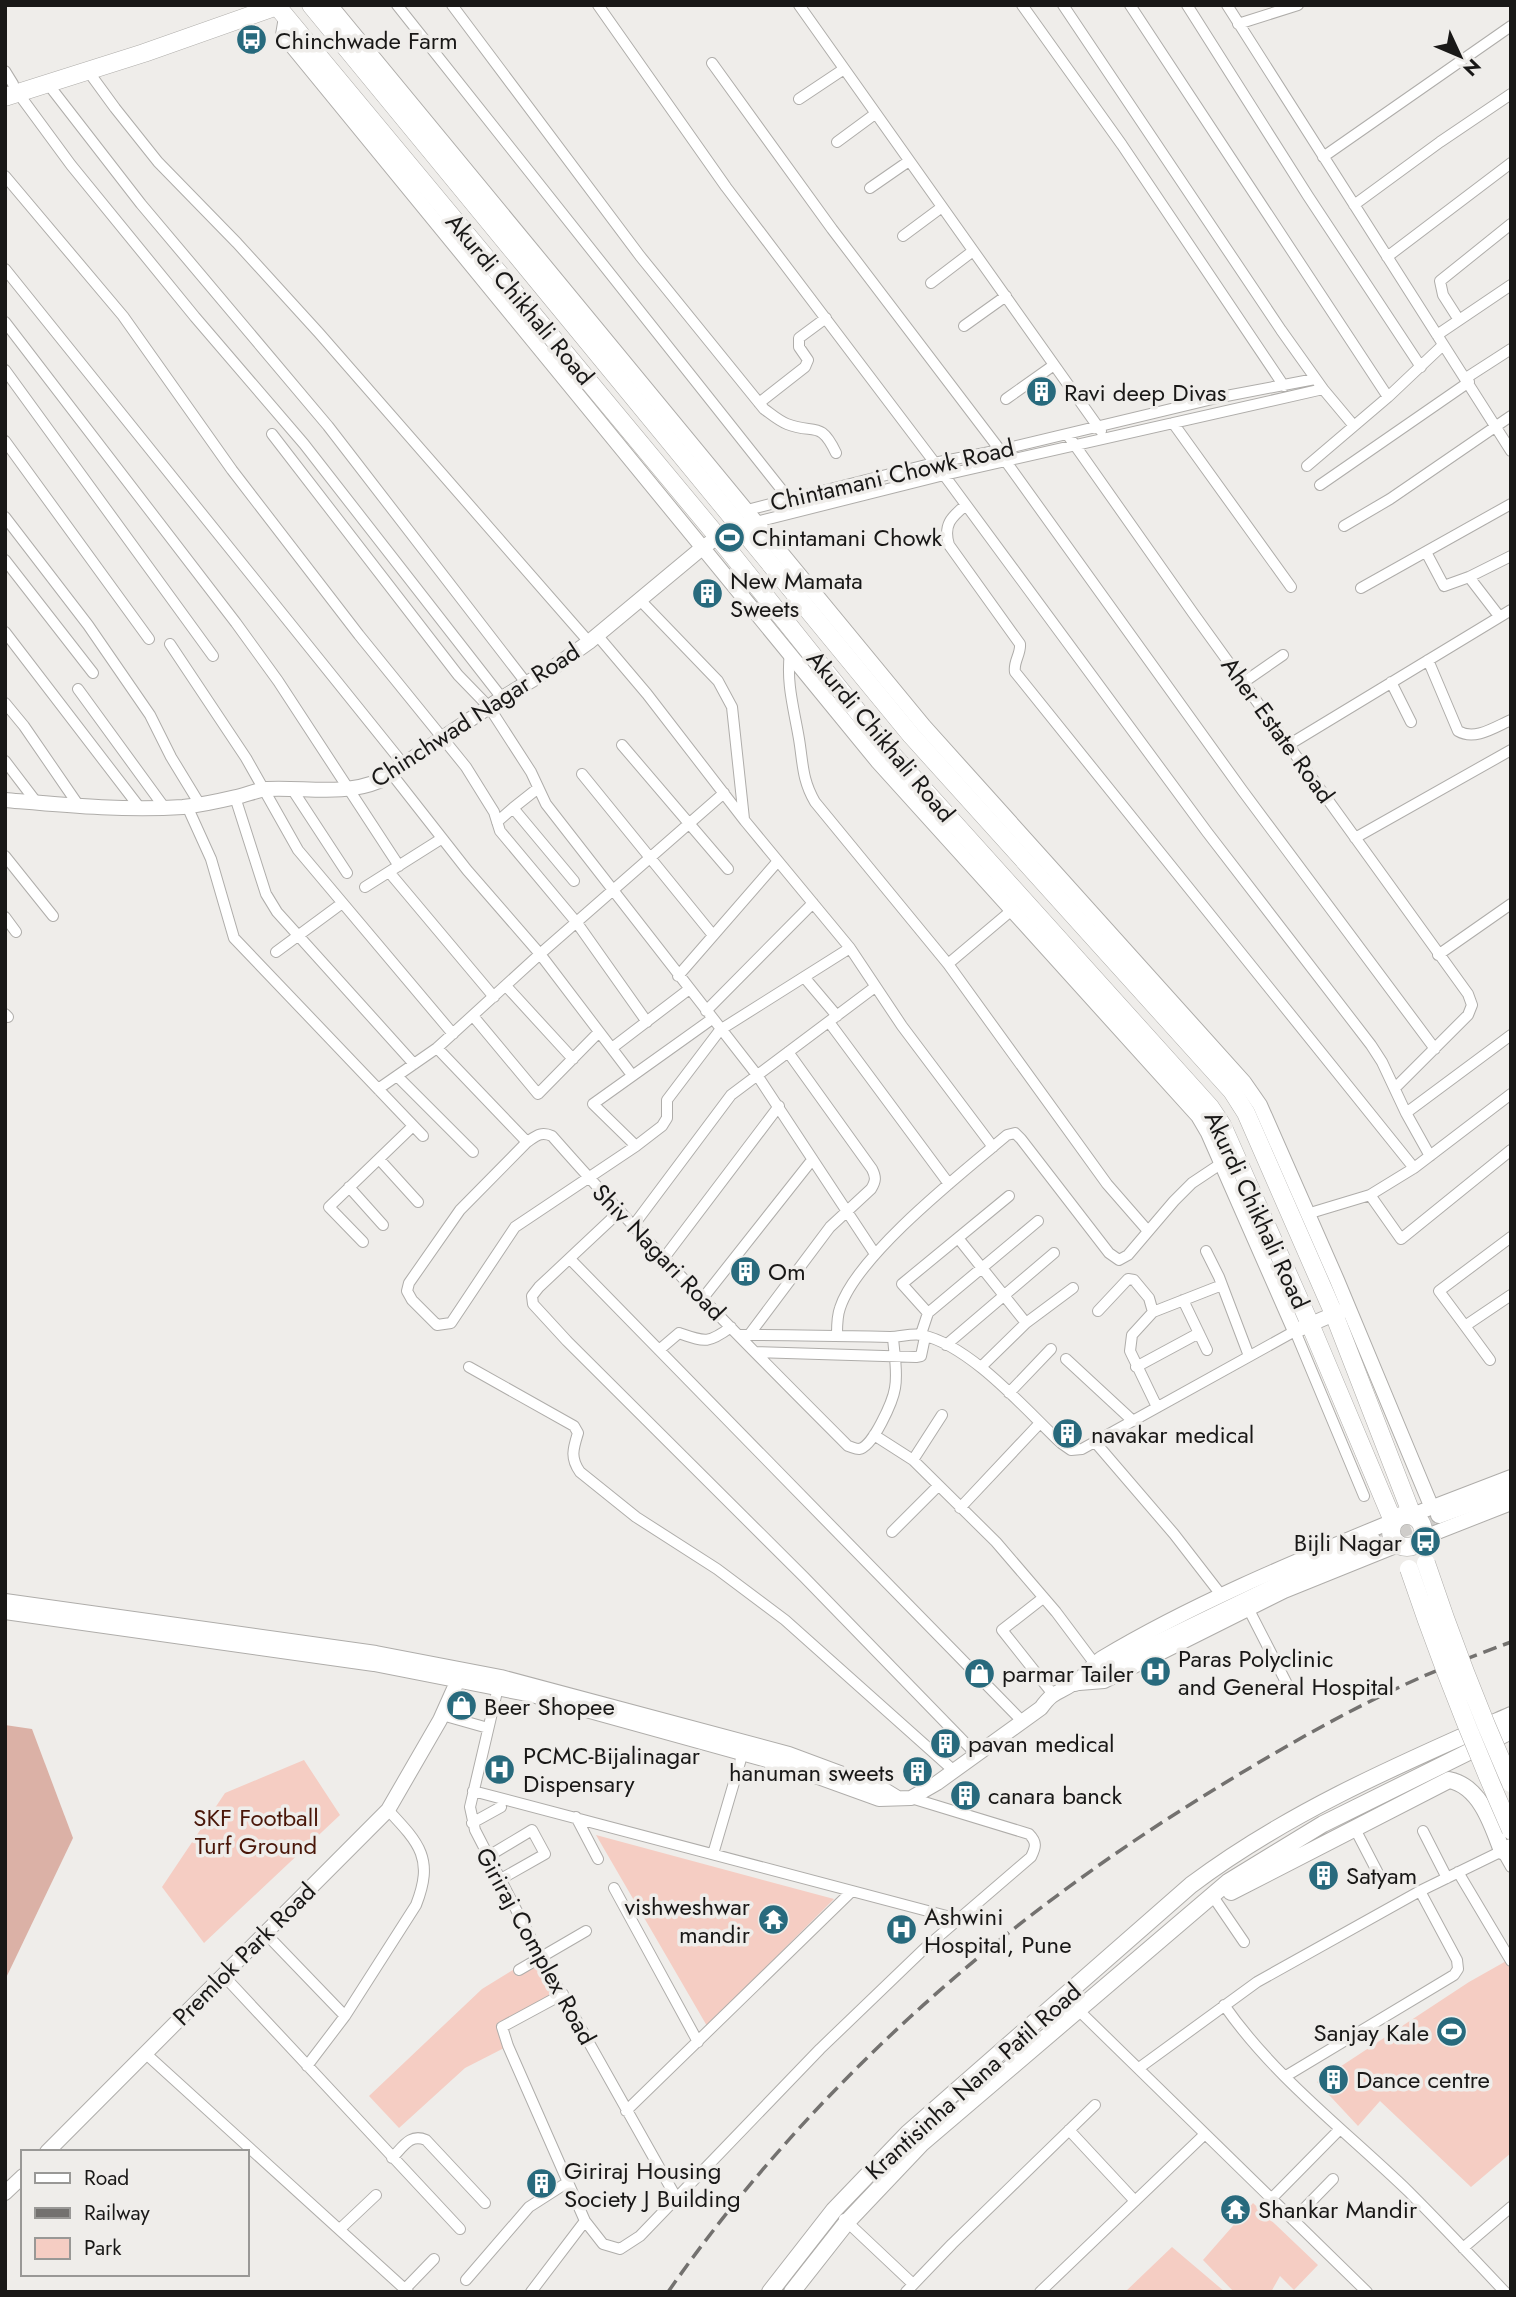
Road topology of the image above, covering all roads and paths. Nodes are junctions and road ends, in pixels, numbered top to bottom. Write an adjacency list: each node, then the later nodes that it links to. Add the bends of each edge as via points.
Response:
1 (250, 5): 21 (main road)
2 (311, 5): 82 (main road, Akurdi Chikhali Road)
3 (321, 5): 82 (street, via 331,6)
4 (397, 5): 78 (street)
5 (452, 5): 57 (street, via 640,256)
6 (598, 5): 41 (street, via 726,187)
7 (799, 5): 18 (street)
8 (1022, 5): 53 (street)
9 (1063, 5): 51 (street)
10 (1130, 5): 55 (street)
11 (1187, 5): 49 (street)
12 (1227, 5): 15 (street)
13 (1298, 5): 15 (street)
14 (280, 9): 19 (main road); 84 (main road, Akurdi Chikhali Road); 85 (street, via 283,35)
15 (1238, 24): 26 (street)
16 (1511, 26): 26 (street)
17 (712, 64): 70 (street)
18 (844, 69): 23 (street); 24 (street)
19 (88, 71): 20 (main road); 96 (street, via 158,162 327,341)
20 (48, 84): 21 (main road); 106 (street, via 141,204 328,426)
21 (9, 86): 64 (street)
22 (1511, 94): 31 (street)
23 (799, 99)
24 (875, 114): 25 (street); 27 (street)
25 (837, 142)
26 (1323, 158): 31 (street)
27 (909, 161): 30 (street); 32 (street)
28 (1511, 163): 36 (street)
29 (5, 176): 113 (street, via 123,316 232,470)
30 (870, 188)
31 (1354, 205): 36 (street)
32 (942, 207): 34 (street); 35 (street)
33 (1511, 224): 42 (street, via 1440,281)
34 (903, 236)
35 (973, 251): 38 (street); 40 (street)
36 (1387, 257): 45 (street)
37 (5, 270): 118 (street)
38 (930, 283)
39 (1511, 285): 42 (street)
40 (1006, 296): 44 (street); 48 (street)
41 (826, 318): 57 (street, via 799,338 808,360 805,367); 73 (street)
42 (1459, 320): 45 (street)
43 (5, 322): 124 (street, via 236,623)
44 (964, 326)
45 (1437, 335): 46 (street)
46 (1443, 345): 49 (street); 52 (street)
47 (1511, 349): 52 (street)
48 (1054, 365): 56 (street); 62 (street)
49 (1421, 367): 55 (street)
50 (5, 370): 101 (street)
51 (1315, 379): 53 (street, Chintamani Chowk Road); 54 (street)
52 (1468, 380): 61 (street); 77 (street)
53 (1284, 386): 62 (street, Chintamani Chowk Road)
54 (1322, 389): 59 (street, Chintamani Chowk Road); 60 (street)
55 (1388, 397): 60 (street)
56 (1006, 399)
57 (759, 403): 72 (street, via 788,424 818,429)
58 (1511, 416): 61 (street)
59 (1173, 423): 66 (street, Chintamani Chowk Road); 90 (street)
60 (1354, 426): 75 (street)
61 (1496, 426): 71 (street); 83 (street)
62 (1098, 427): 65 (street, Chintamani Chowk Road); 66 (street)
63 (272, 433): 68 (street)
64 (295, 434): 68 (street); 108 (street)
65 (1067, 434): 69 (street, Aher Estate Road); 70 (street, Chintamani Chowk Road)
66 (1106, 439): 69 (street, Chintamani Chowk Road)
67 (5, 441): 97 (street)
68 (281, 446): 110 (street, via 458,675)
69 (1075, 446): 74 (street, Chintamani Chowk Road); 104 (street, Aher Estate Road)
70 (1000, 450): 73 (street, Chintamani Chowk Road)
71 (1511, 450)
72 (836, 453)
73 (933, 463): 76 (street); 78 (street, Chintamani Chowk Road)
74 (1007, 463): 76 (street, Chintamani Chowk Road); 179 (street)
75 (1307, 466)
76 (944, 475): 80 (street); 82 (street, Chintamani Chowk Road)
77 (1320, 485)
78 (789, 499): 82 (street, Chintamani Chowk Road)
79 (1511, 504): 86 (street)
80 (966, 505): 186 (street, via 1214,842 1371,1045); 202 (street, via 951,517 946,537 1020,644 1015,672)
81 (5, 517): 129 (street, via 142,703)
82 (743, 518): 84 (street, Chintamani Chowk Road); 211 (street, via 923,726 1244,1082 1260,1105); 231 (main road, Akurdi Chikhali Road, via 911,736 1231,1091 1246,1113)
83 (1344, 526)
84 (714, 532): 85 (street, Chintamani Chowk Road); 237 (main road, Akurdi Chikhali Road, via 890,752 1210,1107 1222,1125)
85 (702, 548): 92 (street, Chinchwad Nagar Road); 99 (street)
86 (1426, 552): 89 (street, via 1444,586); 91 (street)
87 (1511, 556): 89 (street)
88 (5, 560): 103 (street)
89 (1469, 577): 94 (street)
90 (1291, 587)
91 (1361, 588)
92 (639, 599): 96 (street, Chinchwad Nagar Road); 134 (street, via 727,695)
93 (1511, 610): 94 (street)
94 (1499, 615): 102 (street)
95 (5, 632): 132 (street)
96 (593, 638): 106 (street, Chinchwad Nagar Road); 125 (street, via 647,694)
97 (149, 639)
98 (170, 644): 121 (street)
99 (790, 653): 151 (street, via 878,762); 162 (street, via 788,688 808,791)
100 (1283, 655): 104 (street)
101 (213, 656)
102 (1428, 660): 105 (street); 111 (street, via 1458,732 1474,736)
103 (93, 673)
104 (1244, 682): 114 (street, Aher Estate Road)
105 (1391, 682): 112 (street); 114 (street)
106 (527, 684): 108 (street, Chinchwad Nagar Road)
107 (78, 689): 131 (street)
108 (502, 698): 110 (street, Chinchwad Nagar Road)
109 (5, 703): 130 (street)
110 (489, 708): 113 (street, Chinchwad Nagar Road); 123 (street, via 531,772)
111 (1511, 720)
112 (1411, 722)
113 (442, 739): 118 (street, Chinchwad Nagar Road); 135 (street, via 481,790)
114 (1290, 744): 137 (street, Aher Estate Road)
115 (622, 745): 136 (street)
116 (1511, 750): 137 (street)
117 (5, 761): 128 (street)
118 (404, 765): 119 (street, Chinchwad Nagar Road)
119 (391, 773): 124 (street, Chinchwad Nagar Road, via 366,787); 138 (street)
120 (582, 774): 140 (street)
121 (264, 789): 122 (street, Chinchwad Nagar Road); 126 (street, Chinchwad Nagar Road); 149 (street, via 298,850)
122 (292, 789): 124 (street, Chinchwad Nagar Road); 144 (street)
123 (537, 789): 133 (street); 147 (street)
124 (349, 790): 142 (street)
125 (724, 793): 134 (street); 136 (street)
126 (235, 797): 129 (street, Chinchwad Nagar Road); 157 (street, via 266,894)
127 (5, 800): 128 (street, Chinchwad Nagar Road)
128 (37, 803): 130 (street, Chinchwad Nagar Road)
129 (193, 805): 131 (street, Chinchwad Nagar Road); 187 (street, via 234,938)
130 (79, 807): 132 (street, Chinchwad Nagar Road)
131 (164, 807): 132 (street, Chinchwad Nagar Road)
132 (140, 808)
133 (513, 808): 135 (street); 145 (street)
134 (745, 821): 141 (street)
135 (497, 822): 154 (street)
136 (691, 824): 140 (street); 143 (street)
137 (1355, 838): 161 (street, Aher Estate Road)
138 (441, 839): 142 (street); 160 (street)
139 (5, 856): 152 (street)
140 (652, 858): 147 (street); 156 (street)
141 (778, 861): 148 (street); 156 (street)
142 (394, 869): 146 (street); 168 (street)
143 (728, 869)
144 (347, 873)
145 (574, 881)
146 (365, 887)
147 (613, 891): 154 (street); 163 (street)
148 (813, 903): 158 (street); 169 (street)
149 (341, 904): 157 (street); 175 (street)
150 (1511, 904): 161 (street)
151 (1012, 910): 162 (street); 201 (street, via 1193,1110)
152 (53, 916)
153 (5, 918): 155 (street)
154 (577, 923): 160 (street); 172 (street)
155 (16, 932)
156 (712, 934): 163 (street)
157 (298, 936): 159 (street); 182 (street)
158 (850, 948): 164 (street); 166 (street)
159 (276, 952)
160 (540, 954): 165 (street); 174 (street)
161 (1438, 955): 179 (street, Aher Estate Road, via 1472,1005)
162 (948, 964): 215 (street, via 1107,1184)
163 (678, 976): 167 (street)
164 (804, 977): 171 (street); 173 (street)
165 (506, 986): 168 (street); 181 (street)
166 (875, 987): 171 (street); 195 (street)
167 (688, 990): 169 (street); 172 (street)
168 (494, 997): 170 (street)
169 (709, 1015): 173 (street); 183 (street)
170 (473, 1016): 175 (street); 181 (street, via 538,1094)
171 (833, 1019): 180 (street); 204 (street)
172 (648, 1022): 178 (street)
173 (720, 1030): 184 (street); 194 (street, via 667,1100 662,1126)
174 (599, 1032): 178 (street); 181 (street)
175 (453, 1034): 177 (street)
176 (1511, 1035): 190 (street)
177 (437, 1048): 182 (street); 193 (street)
178 (612, 1048): 183 (street)
179 (1435, 1049): 186 (street)
180 (788, 1052): 184 (street); 210 (street, via 876,1177 871,1189)
181 (573, 1059)
182 (414, 1064): 185 (street)
183 (632, 1075): 194 (street, via 593,1104)
184 (757, 1075): 189 (street); 214 (street, via 718,1110)
185 (397, 1076): 187 (street); 197 (street)
186 (1395, 1088): 190 (street)
187 (378, 1089): 191 (street)
188 (1511, 1094): 198 (street)
189 (779, 1106): 200 (street); 222 (street)
190 (1406, 1113): 198 (street)
191 (413, 1126): 192 (street); 199 (street)
192 (423, 1136)
193 (527, 1142): 203 (street, Shiv Nagari Road, via 540,1134 552,1136); 203 (street, via 460,1209 410,1283 407,1291 412,1300 437,1325 457,1317 515,1227)
194 (636, 1146): 203 (street)
195 (993, 1147): 204 (street); 215 (street, via 1015,1133 1114,1258 1124,1258)
196 (1511, 1150): 206 (street, via 1401,1239)
197 (473, 1152)
198 (1430, 1156): 202 (street)
199 (379, 1159): 205 (street); 208 (street)
200 (812, 1160): 210 (street); 229 (street)
201 (1222, 1163): 215 (street, via 1192,1183); 237 (street)
202 (1414, 1168): 206 (street)
203 (588, 1177): 209 (street, Shiv Nagari Road)
204 (949, 1184): 221 (street)
205 (349, 1187): 213 (street); 218 (street, via 329,1207)
206 (1370, 1195): 211 (street)
207 (1009, 1196): 217 (street)
208 (418, 1202)
209 (620, 1211): 214 (street, Shiv Nagari Road); 223 (street)
210 (845, 1211): 221 (street); 238 (street)
211 (1307, 1214): 231 (street)
212 (1038, 1221): 224 (street)
213 (383, 1225)
214 (633, 1226): 222 (street, Shiv Nagari Road)
215 (1148, 1231)
216 (1511, 1237): 236 (street, via 1439,1291)
217 (958, 1238): 224 (street); 234 (street, via 902,1284)
218 (363, 1242)
219 (1206, 1251): 225 (street)
220 (1054, 1253): 227 (street)
221 (875, 1254): 239 (street, via 840,1306)
222 (664, 1258): 229 (street, Shiv Nagari Road)
223 (570, 1259): 245 (street); 293 (street, via 539,1287 532,1296 533,1304)
224 (983, 1269): 227 (street); 234 (street)
225 (1222, 1285): 230 (street); 249 (street)
226 (1073, 1288): 235 (street)
227 (1003, 1295): 235 (street); 243 (street)
228 (1511, 1295): 236 (street)
229 (703, 1298): 238 (street, Shiv Nagari Road)
230 (1183, 1300): 233 (street); 240 (street)
231 (1341, 1310): 237 (street); 269 (street); 270 (main road, Akurdi Chikhali Road)
232 (1098, 1311): 233 (street, via 1128,1279 1149,1298)
233 (1153, 1312): 254 (street, via 1132,1335 1130,1351)
234 (928, 1313): 241 (street)
235 (1026, 1323): 253 (street)
236 (1465, 1326): 251 (street)
237 (1303, 1327): 249 (street); 266 (street); 271 (main road, Akurdi Chikhali Road)
238 (740, 1332): 239 (street); 245 (street, via 704,1341 679,1333); 247 (street, Shiv Nagari Road)
239 (836, 1334): 242 (street)
240 (1199, 1334): 246 (street); 254 (street)
241 (923, 1336): 242 (street); 243 (street); 248 (street, via 920,1357)
242 (893, 1337): 248 (street)
243 (946, 1345): 253 (street)
244 (1051, 1349): 255 (street)
245 (659, 1350): 289 (street)
246 (1207, 1350)
247 (755, 1352): 248 (street); 260 (street, Shiv Nagari Road, via 848,1446 860,1449)
248 (894, 1355): 260 (street, via 895,1390)
249 (1249, 1356): 256 (street)
250 (1066, 1359): 258 (street)
251 (1490, 1360)
252 (470, 1367): 294 (street, via 574,1426 578,1433 571,1454 580,1472 636,1517 774,1611)
253 (981, 1367): 255 (street)
254 (1136, 1367): 256 (street)
255 (1009, 1393): 259 (street)
256 (1157, 1407): 258 (street)
257 (942, 1415): 262 (street)
258 (1133, 1421): 261 (street)
259 (1040, 1423): 261 (street, via 1071,1450); 268 (street)
260 (874, 1435): 262 (street)
261 (1095, 1442): 276 (street)
262 (913, 1460): 264 (street)
263 (1511, 1477): 269 (street)
264 (938, 1486): 268 (street); 272 (street)
265 (1511, 1489): 269 (main road)
266 (1364, 1496)
267 (1511, 1503): 273 (street)
268 (960, 1508): 277 (street)
269 (1436, 1512): 270 (street)
270 (1412, 1516): 271 (main road, via 1402,1515); 273 (main road, via 1421,1522)
271 (1393, 1521): 275 (main road, via 1390,1532); 276 (street)
272 (892, 1532)
273 (1420, 1540): 275 (main road, via 1409,1547); 295 (main road, bridge, via 1452,1639)
274 (1373, 1541): 284 (main road)
275 (1398, 1545): 279 (street); 305 (main road, bridge, via 1469,1735)
276 (1222, 1596): 281 (street)
277 (1043, 1598): 281 (street); 286 (street, via 1002,1630)
278 (5, 1601): 282 (street, via 363,1651)
279 (1248, 1608): 284 (street, via 1104,1681); 285 (street)
280 (5, 1612): 282 (street)
281 (1095, 1664): 284 (street)
282 (458, 1675): 283 (street); 287 (street, Premlok Park Road)
283 (499, 1683): 290 (street, Giriraj Complex Road); 292 (street); 297 (street, via 789,1754 883,1788)
284 (1075, 1683): 286 (street)
285 (1288, 1686)
286 (1052, 1693): 289 (street)
287 (442, 1715): 290 (street); 300 (street, Premlok Park Road)
288 (1511, 1715): 310 (main road, Krantisinha Nana Patil Road, via 1329,1798)
289 (1022, 1721): 293 (street)
290 (488, 1728): 296 (street, Giriraj Complex Road)
291 (1511, 1731): 316 (main road, Krantisinha Nana Patil Road, via 1323,1824)
292 (744, 1752): 297 (street, via 879,1799); 307 (street)
293 (976, 1754): 294 (street)
294 (953, 1770): 298 (street)
295 (1511, 1783)
296 (473, 1791): 301 (street); 302 (street, Giriraj Complex Road)
297 (896, 1797): 298 (street)
298 (911, 1798): 321 (street, via 1035,1839 1031,1857)
299 (501, 1807): 302 (street)
300 (388, 1810): 323 (street, Premlok Park Road); 333 (street, via 419,1847 425,1862 422,1889)
301 (576, 1817): 307 (street); 309 (street)
302 (472, 1823): 308 (street, Giriraj Complex Road)
303 (1354, 1827): 306 (main road, via 1449,1780 1463,1784 1478,1798); 313 (street); 320 (main road, via 1228,1894)
304 (1423, 1830): 314 (street)
305 (1511, 1830)
306 (1506, 1849): 311 (street); 312 (street)
307 (713, 1854): 319 (street)
308 (487, 1857): 315 (street, Giriraj Complex Road); 315 (street, via 532,1830 545,1854)
309 (598, 1859)
310 (1215, 1867): 316 (main road); 330 (main road, Krantisinha Nana Patil Road)
311 (1511, 1867)
312 (1458, 1872): 314 (street); 326 (street)
313 (1380, 1877)
314 (1447, 1878): 318 (street)
315 (499, 1880): 325 (street, Giriraj Complex Road)
316 (1228, 1882): 320 (main road, Krantisinha Nana Patil Road)
317 (614, 1888): 334 (street)
318 (1420, 1891): 331 (street); 338 (street, via 1457,1960 1454,1975)
319 (851, 1892): 321 (street); 334 (street)
320 (1210, 1899): 324 (street); 332 (main road, Krantisinha Nana Patil Road)
321 (958, 1919): 352 (street, via 820,2049)
322 (586, 1931): 325 (street)
323 (266, 1934): 328 (street, Premlok Park Road); 333 (street)
324 (1244, 1942)
325 (541, 1957): 327 (street); 329 (street, Giriraj Complex Road)
326 (1511, 1961)
327 (519, 1970)
328 (223, 1975): 335 (street, Premlok Park Road); 336 (street)
329 (562, 1994): 340 (street, Giriraj Complex Road); 348 (street, via 502,2028)
330 (1065, 1997): 332 (street); 356 (main road, Krantisinha Nana Patil Road, via 908,2133)
331 (1224, 2005): 337 (street); 338 (street)
332 (1077, 2010): 337 (street); 359 (main road, Krantisinha Nana Patil Road, via 920,2144)
333 (345, 2016): 336 (street)
334 (698, 2042): 340 (street)
335 (145, 2053): 344 (street, Premlok Park Road); 360 (street)
336 (307, 2066): 345 (street)
337 (1139, 2068): 343 (street)
338 (1286, 2076): 341 (street)
339 (1095, 2105): 342 (street)
340 (626, 2111): 352 (street, Giriraj Complex Road)
341 (1340, 2129): 351 (street); 362 (street)
342 (1069, 2130): 353 (street); 366 (street)
343 (1205, 2134): 351 (street); 353 (street)
344 (49, 2150)
345 (392, 2158): 354 (street, via 412,2137 426,2140); 361 (street)
346 (21, 2178): 349 (street)
347 (1333, 2179): 357 (street)
348 (568, 2182): 358 (street); 364 (street, via 529,2207)
349 (5, 2193)
350 (376, 2195): 360 (street)
351 (1272, 2198): 357 (street)
352 (677, 2199): 358 (street, via 620,2249 603,2244)
353 (1135, 2201): 371 (street)
354 (485, 2203)
355 (1511, 2207): 362 (street)
356 (834, 2210): 359 (street); 369 (main road, Krantisinha Nana Patil Road)
357 (1293, 2220): 372 (street)
358 (585, 2221): 368 (street)
359 (847, 2222): 366 (street); 370 (main road, Krantisinha Nana Patil Road)
360 (341, 2228): 365 (street)
361 (460, 2229)
362 (1463, 2248): 373 (street)
363 (434, 2259): 365 (street)
364 (467, 2280)
365 (404, 2287): 367 (street)
366 (910, 2288)
367 (390, 2292)
368 (531, 2292)
369 (770, 2292)
370 (792, 2292)
371 (1040, 2292)
372 (1367, 2292)
373 (1505, 2292)

